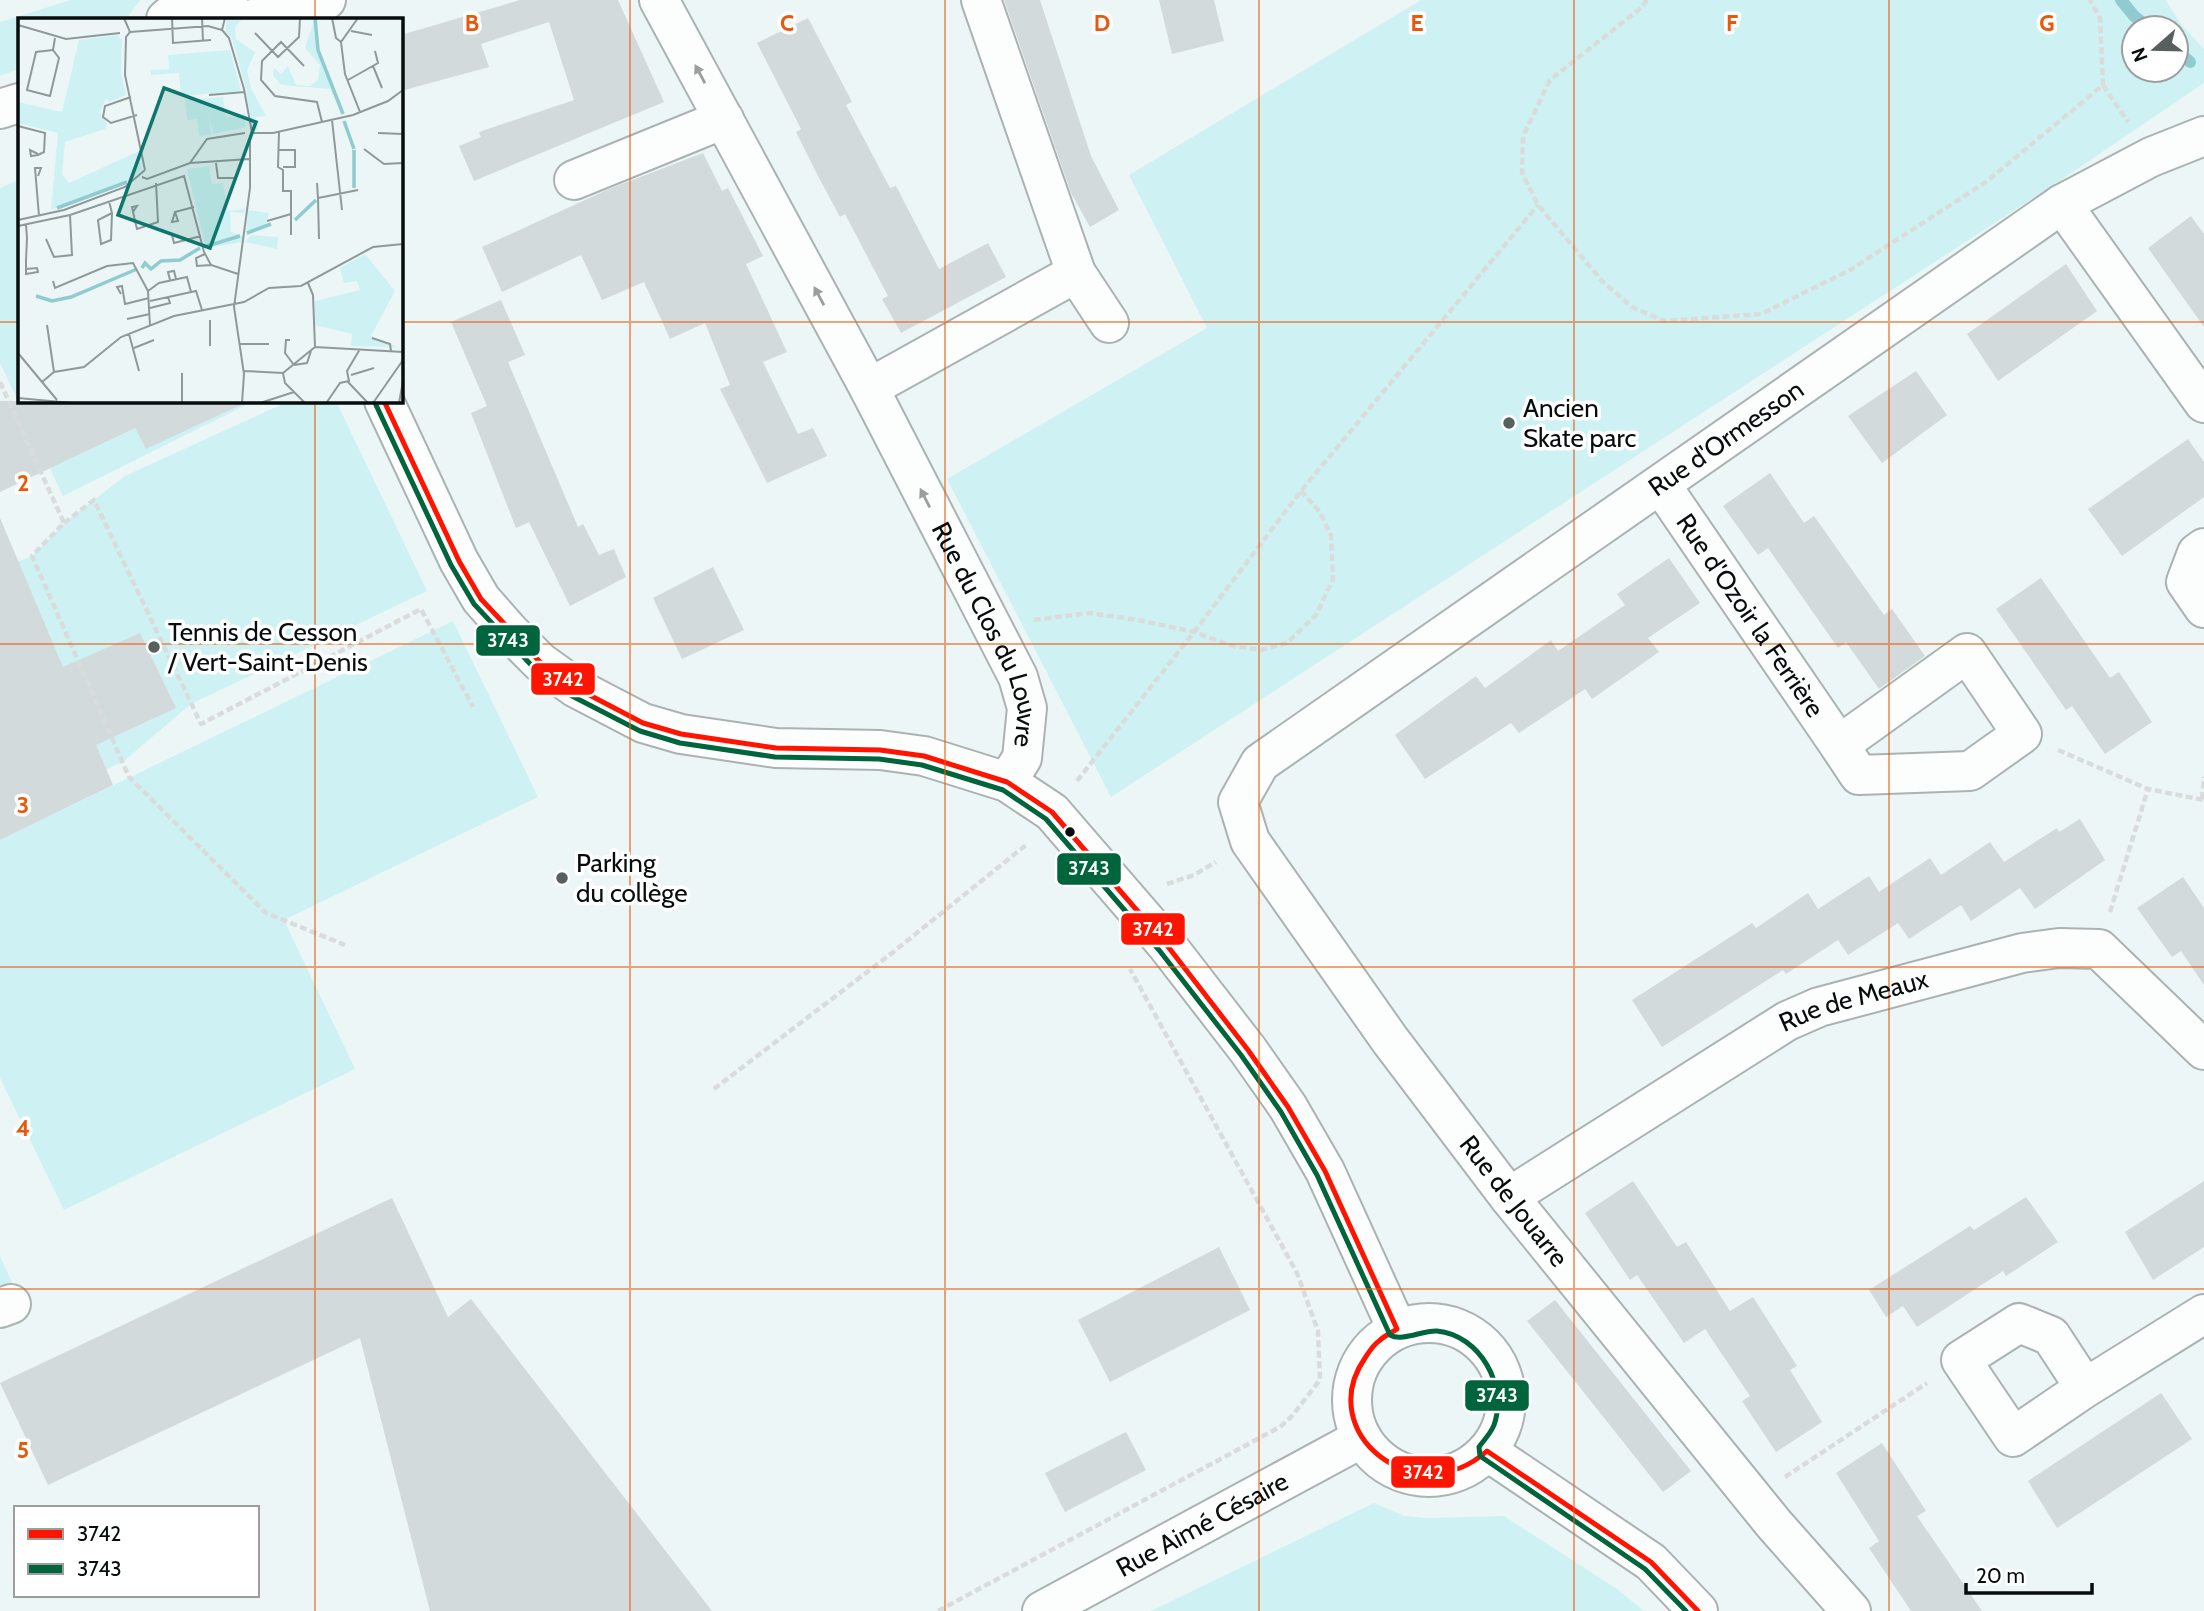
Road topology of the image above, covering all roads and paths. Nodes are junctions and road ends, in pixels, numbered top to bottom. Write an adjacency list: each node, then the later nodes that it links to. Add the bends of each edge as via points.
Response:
1 (326, 0): 11 (street)
2 (659, 0): 14 (street, Rue du Clos du Louvre, one-way to 2)
3 (981, 0): 19 (street)
4 (1637, 0): 8 (path)
5 (1647, 0): 8 (path)
6 (2090, 0): 18 (path, via 2100,18 2103,86 1986,182 1850,270 1761,314 1664,321 1632,307 1602,281)
7 (206, 2): 9 (street); 10 (street)
8 (1641, 8): 18 (path, via 1550,80 1523,136 1522,173)
9 (167, 18)
10 (238, 18)
11 (257, 18)
12 (18, 103): 13 (street)
13 (0, 109)
14 (724, 119): 16 (street); 22 (street, Rue du Clos du Louvre, one-way to 14)
15 (2204, 136): 17 (street, Rue d'Ormesson, via 2151,157)
16 (574, 180)
17 (2062, 204): 24 (street); 25 (street, Rue d'Ormesson)
18 (1538, 205): 26 (path)
19 (1076, 273): 20 (street); 22 (street)
20 (1109, 323)
21 (0, 382): 27 (path)
22 (869, 388): 31 (street, Rue du Clos du Louvre, one-way to 22)
23 (384, 402): 37 (street, via 481,599 540,662 576,688 643,723 681,734 776,748 880,750 924,757)
24 (2204, 402)
25 (1661, 485): 34 (street, Rue d'Ozoir la Ferrière); 35 (street, Rue d'Ormesson)
26 (1301, 491): 30 (path); 30 (path, via 1320,512 1331,536 1333,579 1316,615 1287,643 1261,650)
27 (64, 523): 32 (path, via 94,499 201,724 421,609); 43 (path, via 32,556 129,777 266,913)
28 (2204, 548): 29 (street, via 2197,553 2186,582)
29 (2204, 608)
30 (1194, 632): 31 (path, via 1089,613 1037,619); 40 (path)
31 (995, 633): 37 (street, Rue du Clos du Louvre, via 1018,677 1027,708 1022,758)
32 (473, 707)
33 (2022, 734): 34 (street, Rue d'Ozoir la Ferrière, via 1970,772 1859,775); 34 (street, Rue d'Ozoir la Ferrière, via 1967,653); 38 (path)
34 (1839, 745)
35 (1260, 763): 41 (street, Rue de Jouarre, via 1238,802)
36 (2204, 777): 39 (path)
37 (1007, 782): 40 (street, Rue du Clos du Louvre)
38 (2148, 789): 39 (path); 44 (path)
39 (2203, 800)
40 (1052, 812): 42 (street, Rue du Clos du Louvre); 47 (path, via 1030,842)
41 (1250, 841): 42 (path, via 1194,875 1163,886); 48 (street, Rue de Jouarre, via 1390,1040)
42 (1135, 906): 50 (street, Rue du Clos du Louvre, via 1288,1107 1325,1171)
43 (345, 945)
44 (2099, 949): 46 (street); 48 (street, Rue de Meaux, via 2022,953 1787,1021)
45 (1128, 965): 56 (path, via 1297,1273 1318,1331 1320,1380 1280,1427)
46 (2204, 1050)
47 (714, 1089)
48 (1509, 1197): 55 (street, Rue de Jouarre)
49 (2204, 1314): 52 (street)
50 (1397, 1329): 53 (street, via 1375,1343 1360,1364 1352,1389 1353,1415); 54 (street, via 1422,1322 1448,1324 1472,1335 1491,1353 1503,1376 1506,1403 1502,1428)
51 (1961, 1360): 52 (street, via 2019,1323 2051,1336); 52 (street, via 2013,1437); 55 (path)
52 (2085, 1388)
53 (1362, 1438): 54 (street, via 1377,1458 1398,1471 1422,1477 1446,1475 1469,1466); 57 (street, Rue Aimé Césaire)
54 (1487, 1451): 58 (street, via 1651,1562)
55 (1752, 1498): 59 (street, Rue de Jouarre)
56 (938, 1611)
57 (1042, 1611)
58 (1698, 1611)
59 (1851, 1611)

